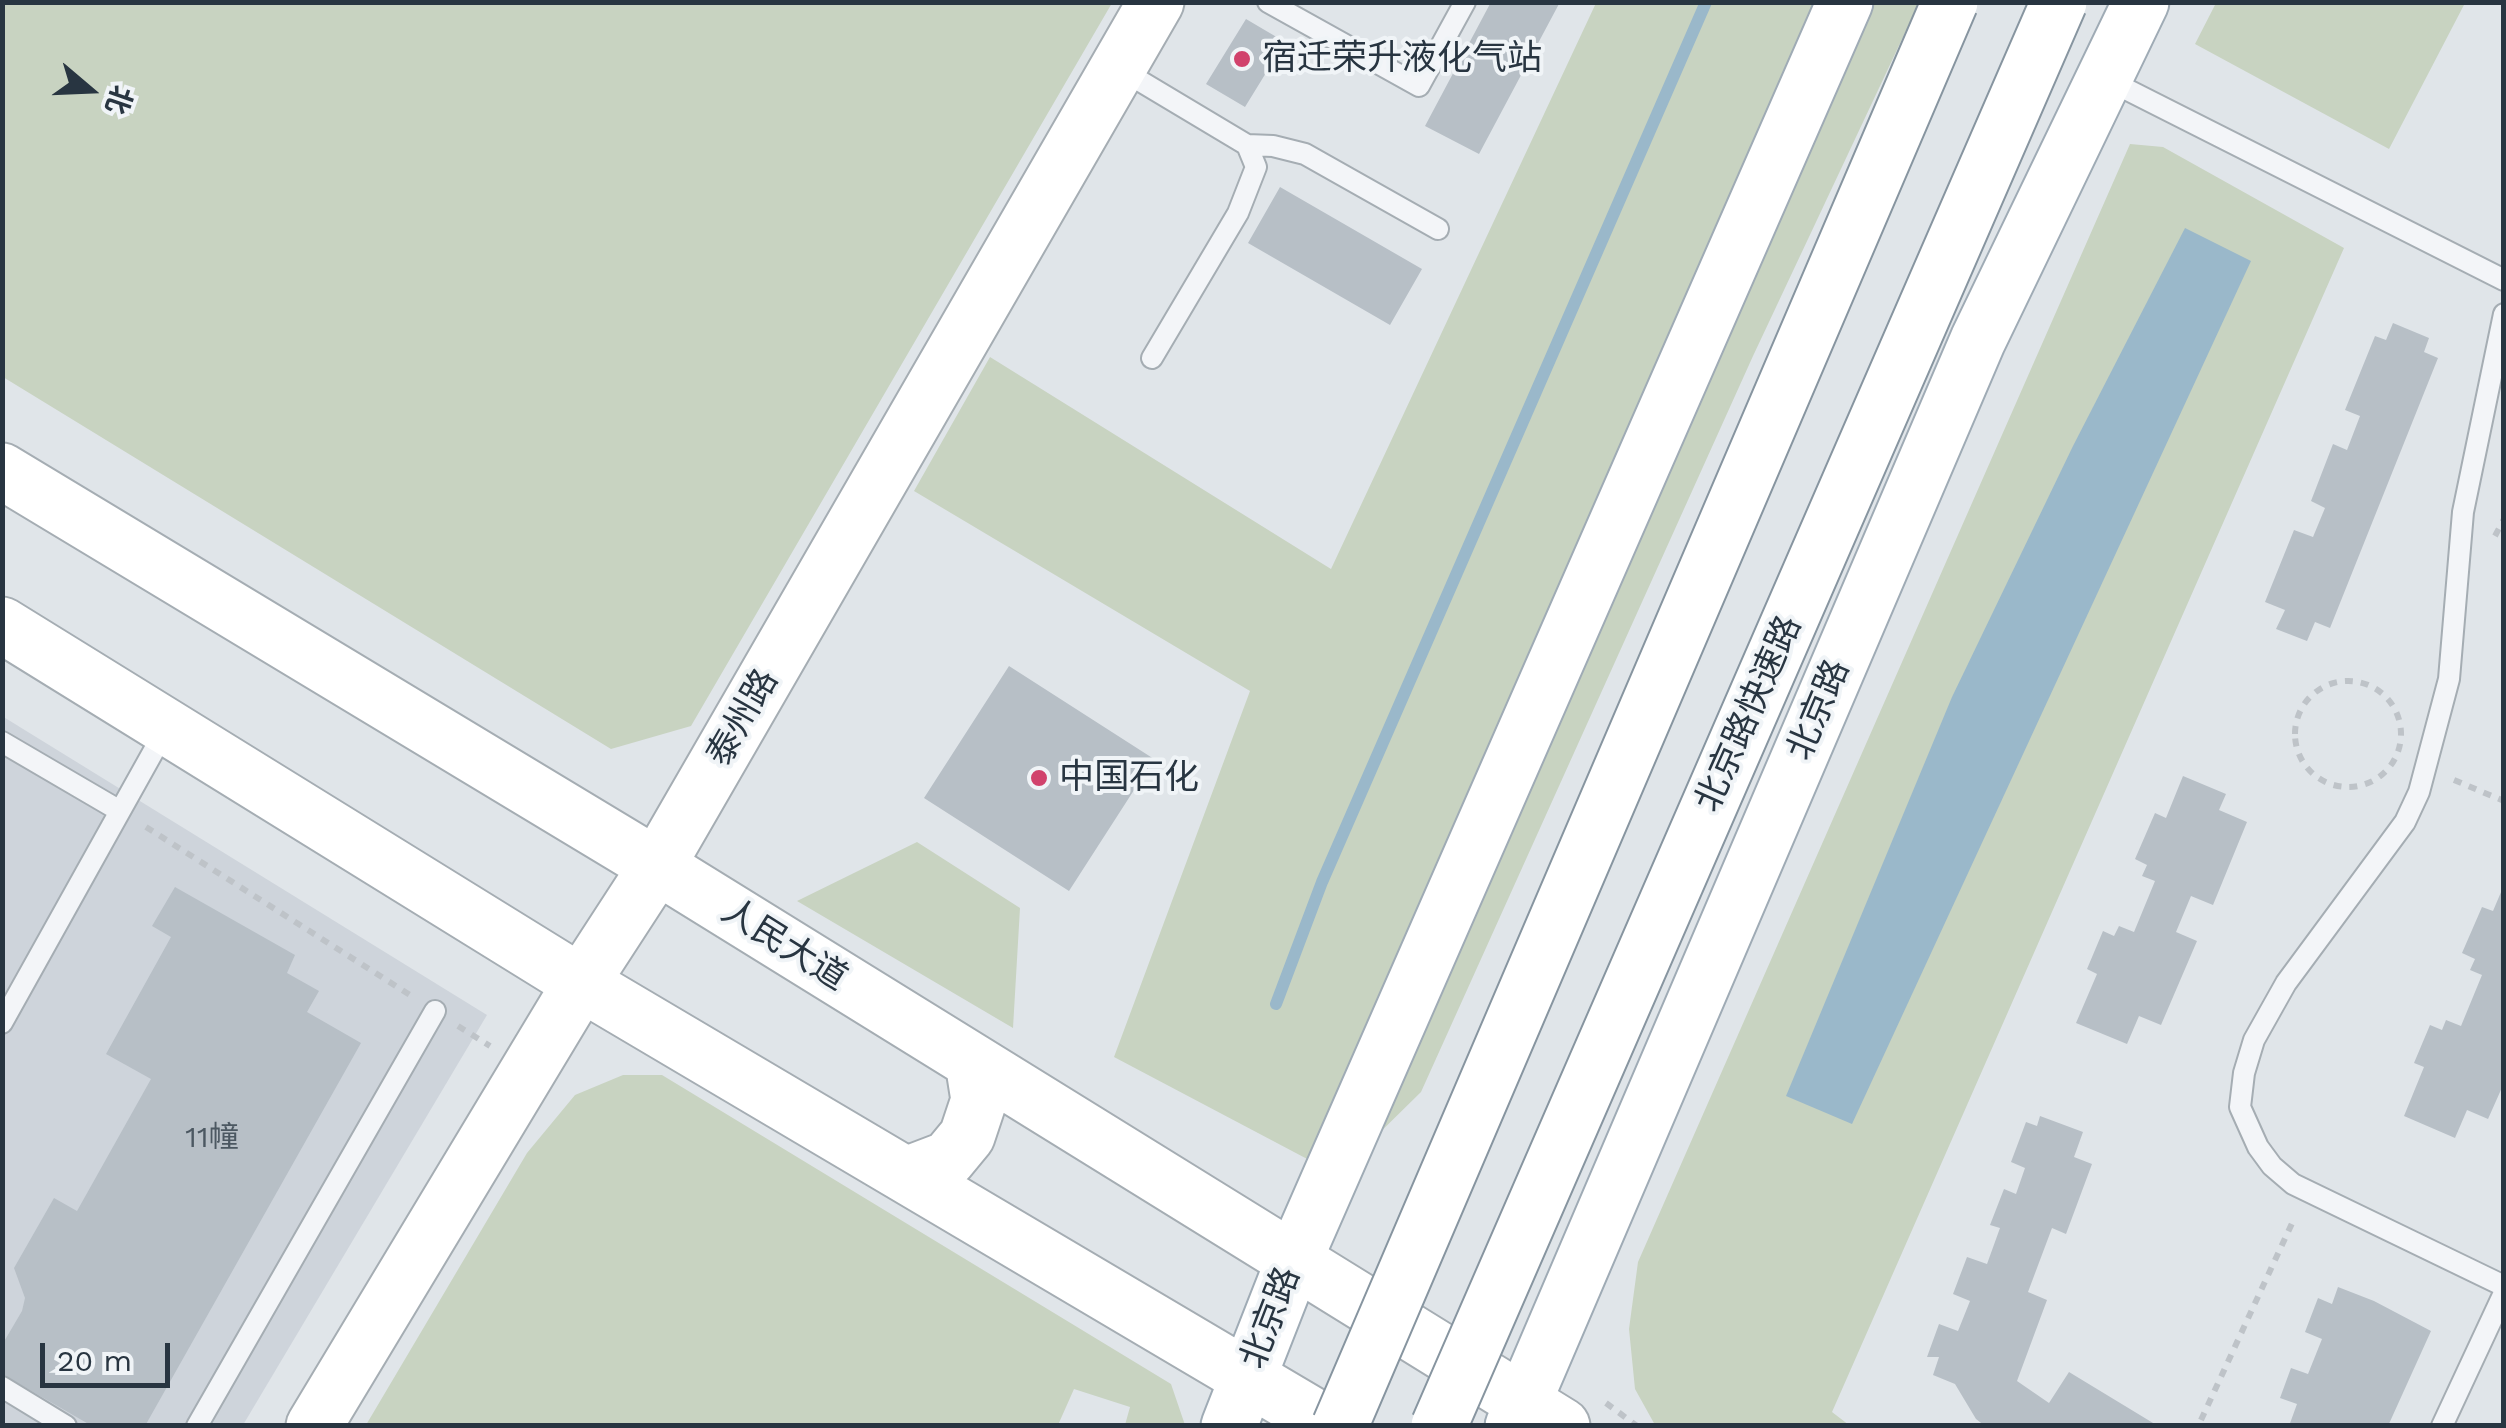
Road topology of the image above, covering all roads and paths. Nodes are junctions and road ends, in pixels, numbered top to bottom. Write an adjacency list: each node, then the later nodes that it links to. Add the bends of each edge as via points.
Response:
1 (1156, 2): 8 (main road, 泰州路)
2 (1268, 2): 3 (lane, via 1419,86)
3 (1466, 2)
4 (1845, 2): 31 (main road, 北京路)
5 (1950, 2): 41 (main road, bridge)
6 (2059, 2): 42 (main road, 北京路快速路, bridge)
7 (2141, 2): 9 (main road, 北京路)
8 (1118, 68): 10 (lane); 23 (main road, 泰州路)
9 (2105, 78): 12 (lane); 35 (main road, 北京路, via 1978,340)
10 (1247, 145): 11 (lane, via 1305,154); 14 (lane, via 1256,167 1238,213)
11 (1438, 228)
12 (2504, 280)
13 (2504, 314): 20 (lane, via 2463,512 2449,679)
14 (1152, 358)
15 (2, 471): 23 (main road, 人民大道)
16 (2, 624): 18 (main road)
17 (2387, 698): 17 (path, via 2372,687 2338,682 2308,699 2294,731 2296,748 2315,777 2348,788 2380,777 2392,764 2400,730)
18 (167, 726): 22 (lane); 24 (main road)
19 (2, 742): 22 (lane)
20 (2426, 769): 21 (path); 30 (lane, via 2405,822 2286,982 2254,1040 2244,1074 2240,1107 2258,1147)
21 (2504, 801)
22 (120, 810): 25 (path); 26 (lane)
23 (657, 866): 24 (main road, 泰州路); 27 (main road, 人民大道)
24 (581, 982): 28 (main road, 泰州路); 29 (main road)
25 (435, 1011): 28 (path); 38 (lane)
26 (2, 1023)
27 (973, 1062): 29 (main road, via 980,1100 967,1136 948,1159); 31 (main road, 人民大道)
28 (528, 1070): 39 (main road, 泰州路)
29 (906, 1175): 34 (main road)
30 (2307, 1191): 32 (lane); 36 (path)
31 (1294, 1260): 34 (main road, 北京路); 35 (main road, 人民大道)
32 (2504, 1289): 44 (lane)
33 (2, 1388): 37 (lane)
34 (1239, 1402): 40 (main road)
35 (1549, 1412): 43 (path)
36 (2201, 1420)
37 (66, 1426)
38 (197, 1426)
39 (314, 1426)
40 (1330, 1426)
41 (1340, 1426)
42 (1439, 1426)
43 (1637, 1426)
44 (2442, 1426)

